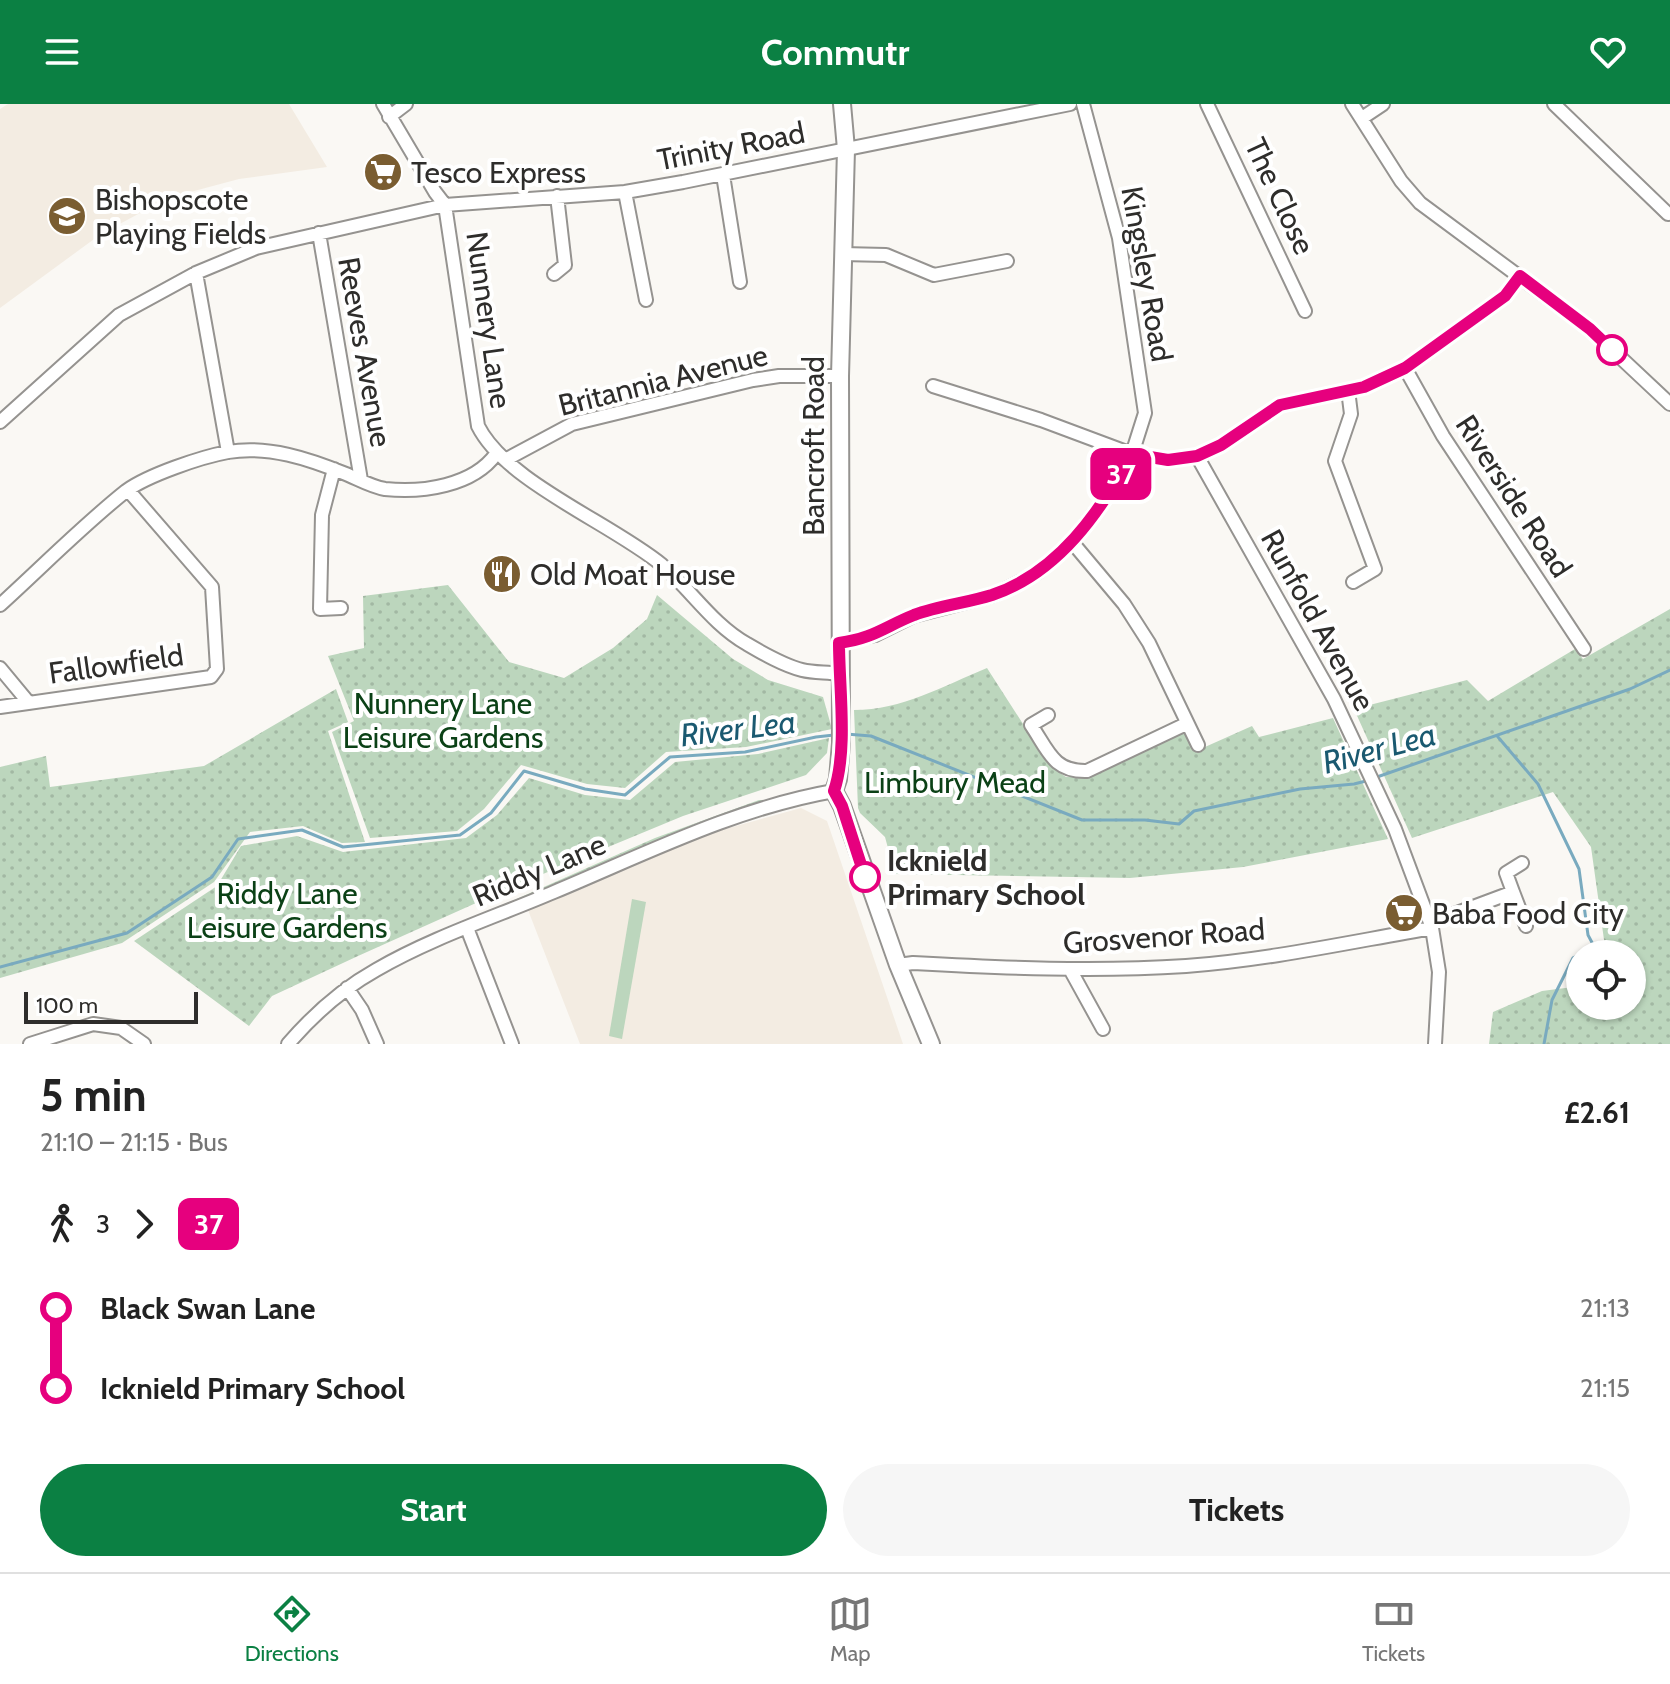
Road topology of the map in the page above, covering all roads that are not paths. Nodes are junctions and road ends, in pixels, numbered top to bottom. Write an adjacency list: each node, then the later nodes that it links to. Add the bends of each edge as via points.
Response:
1 (383, 104): 10 (street)
2 (406, 104): 10 (street)
3 (842, 104): 12 (street, Bancroft Road)
4 (1070, 104): 12 (street, Trinity Road)
5 (1083, 104): 34 (street, Kingsley Road, via 1119,238 1145,413)
6 (1207, 104): 26 (street, The Close)
7 (1352, 104): 11 (street)
8 (1383, 104): 11 (street)
9 (1554, 104): 17 (street)
10 (389, 117): 16 (street)
11 (1362, 118): 23 (street, via 1420,203)
12 (846, 149): 13 (street, Trinity Road); 19 (street, Bancroft Road)
13 (723, 175): 14 (street, Trinity Road); 24 (street)
14 (625, 192): 15 (street, Trinity Road); 25 (street)
15 (557, 196): 16 (street, Trinity Road); 22 (street, via 565,265)
16 (445, 205): 18 (street, Trinity Road); 36 (street, Nunnery Lane, via 478,426)
17 (1668, 214)
18 (319, 233): 21 (street, Trinity Road, via 256,248); 38 (street, Reeves Avenue)
19 (842, 254): 20 (street, via 886,255 934,275); 28 (street, Bancroft Road)
20 (1007, 261)
21 (196, 273): 32 (street, Trinity Road, via 119,315); 33 (street)
22 (554, 274)
23 (1520, 276): 27 (street, via 1505,296); 31 (street, via 1590,329)
24 (740, 282)
25 (646, 300)
26 (1305, 311)
27 (1405, 368): 30 (street); 45 (street, Riverside Road, via 1443,436)
28 (840, 376): 36 (street, Britannia Avenue, via 753,380 572,424); 44 (street, Bancroft Road)
29 (933, 386): 34 (street)
30 (1348, 390): 35 (street, via 1280,405); 41 (street, via 1351,414 1335,461 1375,569)
31 (1670, 404)
32 (0, 422)
33 (228, 452): 37 (street, Britannia Avenue, via 264,451); 39 (street, Britannia Avenue, via 163,472)
34 (1132, 454): 35 (street, via 1168,460); 40 (street, Kingsley Road)
35 (1197, 456): 56 (street, Runfold Avenue, via 1334,699 1377,787)
36 (500, 457): 38 (street, Britannia Avenue, via 441,487 383,489); 47 (street, Nunnery Lane, via 653,558 744,643 804,671)
37 (334, 469): 38 (street, Britannia Avenue); 43 (street, via 322,515 320,609)
38 (361, 480)
39 (128, 490): 42 (street, Britannia Avenue); 48 (street, Fallowfield, via 212,587 217,669 211,677)
40 (1072, 542): 44 (street, Kingsley Road, via 1037,573 994,595); 51 (street, via 1149,643)
41 (1353, 582)
42 (0, 605)
43 (341, 608)
44 (839, 643): 47 (street, Bancroft Road)
45 (1584, 649)
46 (0, 668): 48 (street)
47 (839, 674): 53 (street, Bancroft Road)
48 (29, 703): 49 (street, Fallowfield)
49 (0, 707)
50 (1048, 715): 51 (street, via 1031,725 1056,763 1070,771 1087,771)
51 (1186, 724): 52 (street)
52 (1198, 745)
53 (834, 791): 58 (street, Riddy Lane, via 731,818); 59 (street)
54 (1522, 863): 55 (street, via 1506,873)
55 (1513, 892): 56 (street, Grosvenor Road); 57 (street)
56 (1431, 925): 60 (street, Grosvenor Road, via 1249,959); 69 (street, Runfold Avenue, via 1439,972)
57 (1526, 926)
58 (467, 928): 61 (street, Riddy Lane); 67 (street)
59 (898, 965): 60 (street, Grosvenor Road); 68 (street)
60 (1071, 971): 62 (street)
61 (347, 988): 65 (street, Riddy Lane); 66 (street)
62 (1103, 1029)
63 (30, 1044): 64 (street, via 93,1024 121,1028)
64 (144, 1044)
65 (288, 1044)
66 (377, 1044)
67 (512, 1044)
68 (931, 1044)
69 (1435, 1044)

